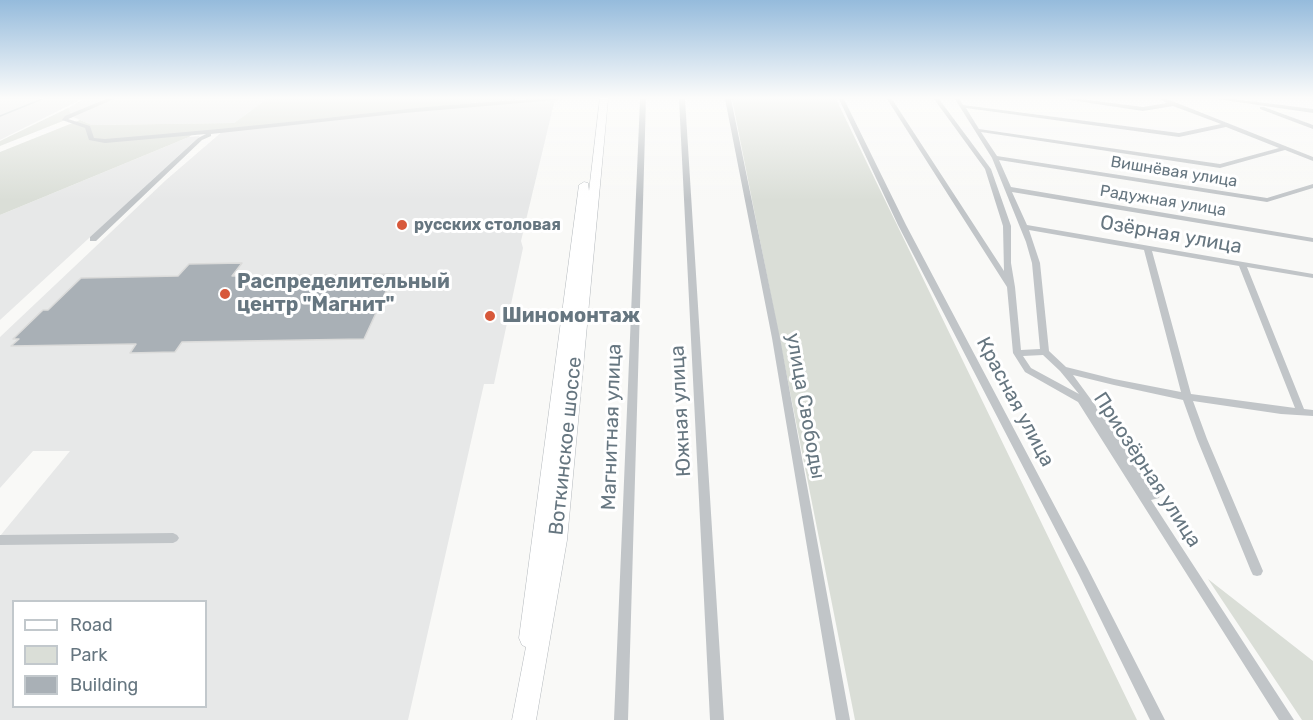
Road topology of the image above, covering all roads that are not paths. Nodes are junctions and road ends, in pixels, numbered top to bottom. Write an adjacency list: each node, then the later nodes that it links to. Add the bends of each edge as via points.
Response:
1 (90, 133): 2 (street, via 89,137 95,141)
2 (205, 133)
3 (212, 133): 23 (street)
4 (592, 133): 39 (main road, Воткинское шоссе, via 564,336)
5 (600, 133): 39 (main road, Воткинское шоссе, via 557,540)
6 (641, 133): 40 (street, Магнитная улица)
7 (684, 133): 41 (street, Южная улица)
8 (735, 133): 42 (street, улица Свободы, via 776,338)
9 (857, 133): 43 (street, Красная улица)
10 (911, 133): 28 (street)
11 (961, 133): 28 (street, via 988,169 1007,225)
12 (979, 133): 18 (street)
13 (995, 133): 17 (street, via 1220,166)
14 (1161, 133): 15 (street)
15 (1190, 133)
16 (1245, 133): 17 (street)
17 (1285, 148): 19 (street)
18 (995, 158): 20 (street, Вишнёвая улица, via 1267,200); 21 (street)
19 (1313, 159)
20 (1313, 186)
21 (1008, 189): 22 (street); 24 (street, Радужная улица)
22 (1024, 227): 25 (street, Озёрная улица); 29 (street, via 1036,263)
23 (93, 239)
24 (1313, 240)
25 (1148, 249): 26 (street, Озёрная улица); 32 (street)
26 (1242, 264): 27 (street, Озёрная улица); 33 (street)
27 (1313, 276)
28 (1011, 287): 30 (street)
29 (1045, 352): 30 (street); 31 (street)
30 (1017, 353): 35 (street, Приозёрная улица, via 1028,370 1081,400)
31 (1063, 369): 32 (street); 35 (street, via 1155,495)
32 (1187, 396): 33 (street); 38 (street)
33 (1300, 411): 34 (street)
34 (1313, 413)
35 (1143, 497): 44 (street, Приозёрная улица)
36 (172, 538): 37 (street)
37 (0, 540)
38 (1257, 571)
39 (522, 720)
40 (621, 720)
41 (717, 720)
42 (843, 720)
43 (1158, 720)
44 (1287, 720)

